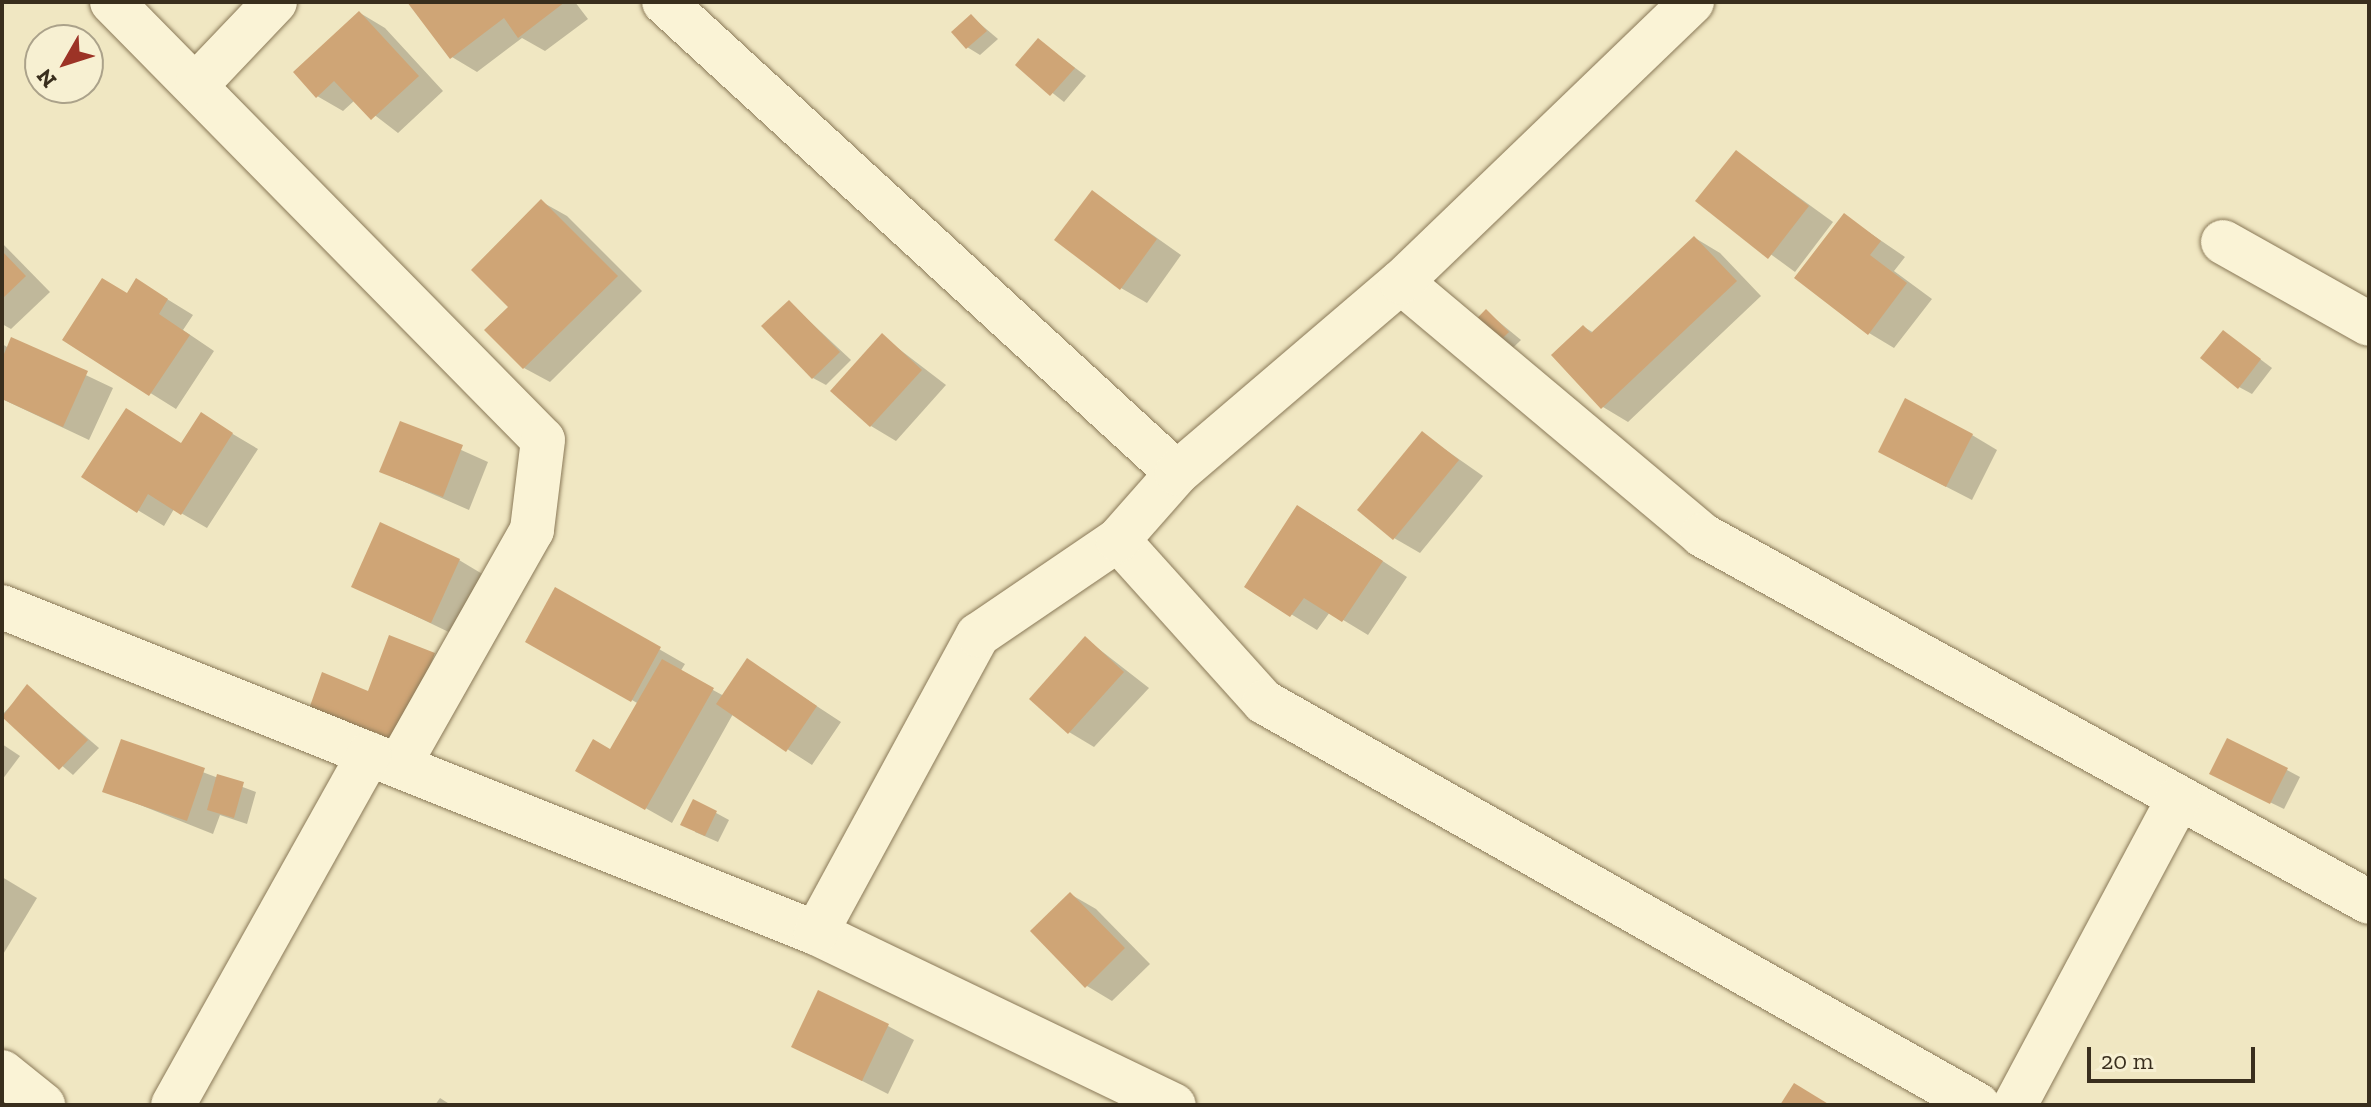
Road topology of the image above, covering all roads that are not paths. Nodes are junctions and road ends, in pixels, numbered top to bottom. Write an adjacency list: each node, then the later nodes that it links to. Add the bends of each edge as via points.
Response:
1 (112, 2): 5 (street)
2 (275, 2): 5 (street)
3 (664, 2): 9 (street)
4 (1692, 2): 7 (street)
5 (197, 84): 12 (street, via 543,440 532,530)
6 (2223, 242): 8 (street)
7 (1401, 282): 9 (street); 13 (street, via 1702,535)
8 (2369, 324)
9 (1177, 473): 10 (street)
10 (1118, 540): 15 (street, via 978,635); 20 (street, via 1264,702)
11 (2, 607): 12 (street)
12 (385, 758): 15 (street); 18 (street)
13 (2179, 798): 14 (street); 21 (street)
14 (2369, 902)
15 (816, 933): 19 (street)
16 (2, 1072): 17 (street)
17 (43, 1105)
18 (173, 1105)
19 (1174, 1105)
20 (1978, 1105)
21 (2015, 1105)

